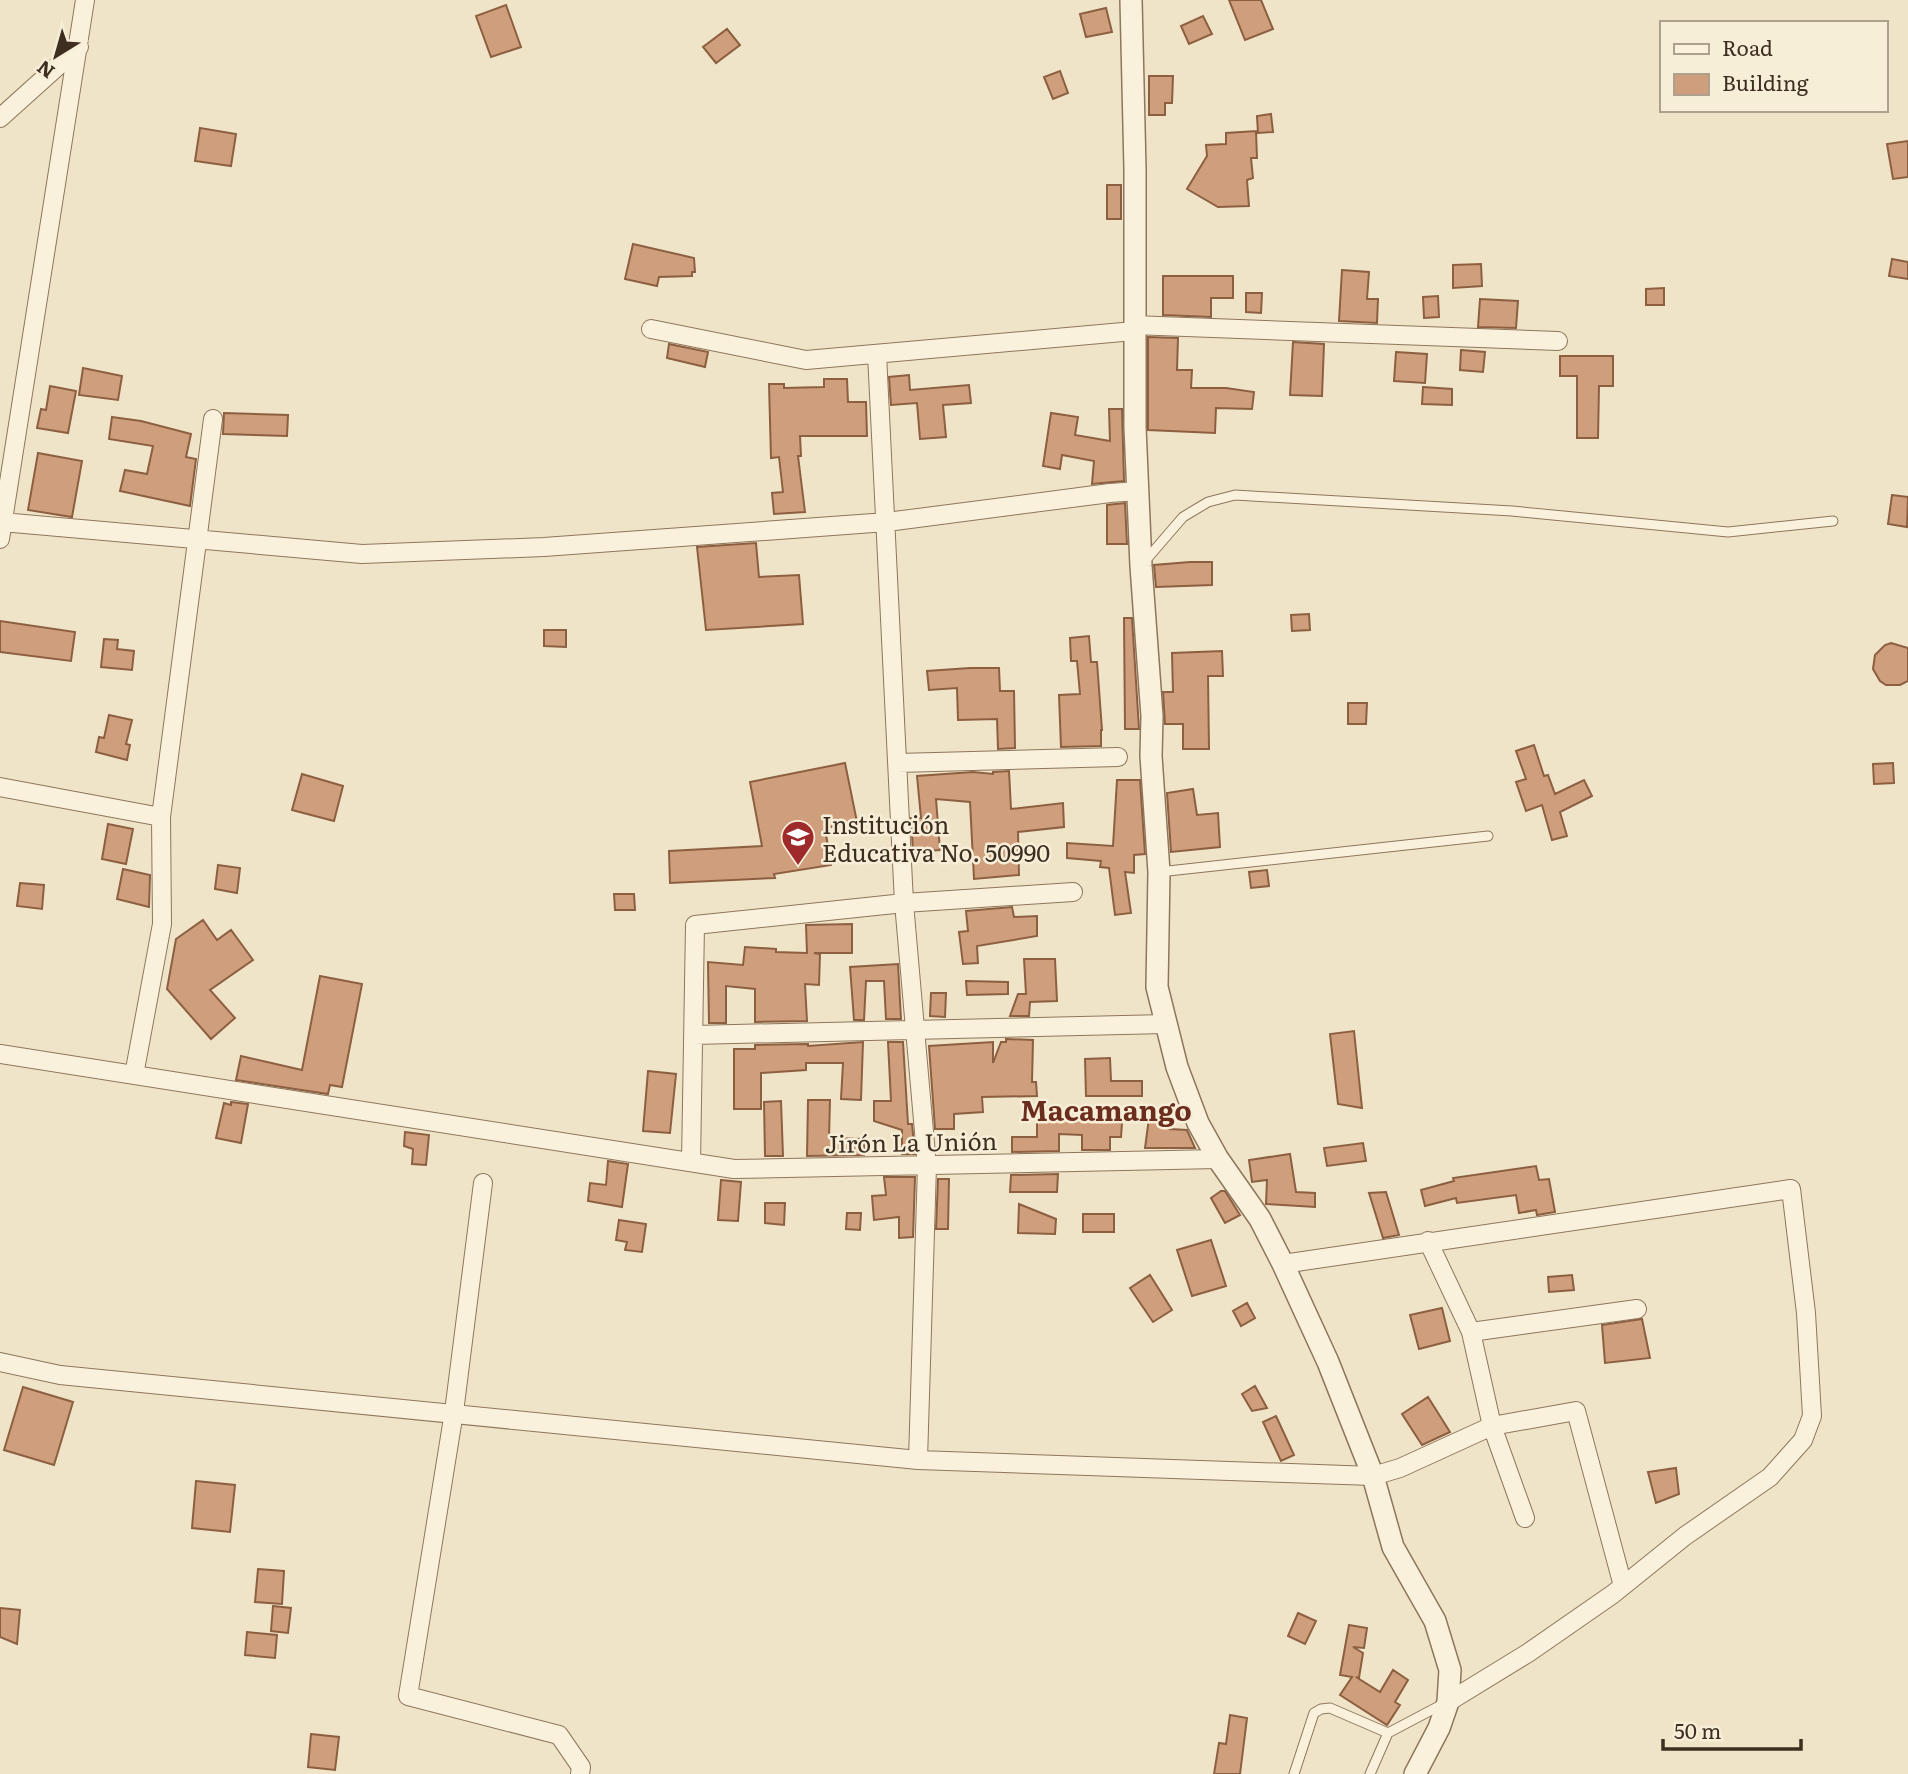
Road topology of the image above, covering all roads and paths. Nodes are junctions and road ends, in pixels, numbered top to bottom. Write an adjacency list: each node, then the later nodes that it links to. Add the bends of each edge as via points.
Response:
1 (85, 0): 3 (street)
2 (1131, 0): 6 (street)
3 (79, 47): 4 (street); 13 (street)
4 (0, 118)
5 (651, 328): 8 (street, via 806,360)
6 (1134, 328): 7 (street); 8 (street); 10 (street)
7 (1558, 341)
8 (877, 354): 12 (street)
9 (213, 419): 14 (street)
10 (1138, 491): 12 (street); 15 (street)
11 (1833, 521): 15 (lane, via 1728,532 1512,511 1235,495 1208,502 1183,516)
12 (887, 522): 14 (street, via 544,547 362,554); 17 (street)
13 (1, 530): 14 (street)
14 (196, 538): 19 (street)
15 (1141, 566): 21 (street)
16 (1118, 757): 17 (street)
17 (898, 763): 23 (street)
18 (0, 787): 19 (street)
19 (161, 817): 28 (street, via 162,924)
20 (1488, 836): 21 (lane)
21 (1159, 872): 24 (street, via 1157,987)
22 (1073, 892): 23 (street)
23 (904, 902): 25 (street); 26 (street, via 695,925)
24 (1166, 1024): 25 (street); 29 (street, via 1198,1123)
25 (916, 1030): 26 (street); 31 (street)
26 (694, 1035): 30 (street)
27 (0, 1054): 28 (street, Jirón La Unión)
28 (134, 1075): 30 (street, Jirón La Unión)
29 (1218, 1159): 31 (street, Jirón La Unión); 34 (street)
30 (691, 1163): 31 (street, Jirón La Unión, via 734,1169)
31 (927, 1166): 40 (street)
32 (483, 1183): 38 (street)
33 (1428, 1241): 34 (street); 36 (street); 43 (street, via 1791,1189 1806,1313 1812,1416 1803,1440 1770,1477)
34 (1283, 1264): 41 (street)
35 (1637, 1309): 36 (street)
36 (1471, 1332): 39 (street)
37 (0, 1362): 38 (street, via 60,1375)
38 (454, 1412): 40 (street); 46 (street, via 408,1696 559,1735 581,1767)
39 (1492, 1426): 41 (street); 42 (street); 43 (street, via 1576,1411)
40 (918, 1460): 41 (street)
41 (1373, 1476): 44 (street, via 1393,1547 1434,1621 1450,1670)
42 (1525, 1518)
43 (1623, 1586): 44 (street)
44 (1448, 1702): 45 (lane); 49 (street)
45 (1388, 1733): 47 (lane, via 1330,1708 1321,1709 1314,1713); 48 (lane)
46 (580, 1774)
47 (1294, 1774)
48 (1370, 1774)
49 (1415, 1774)

